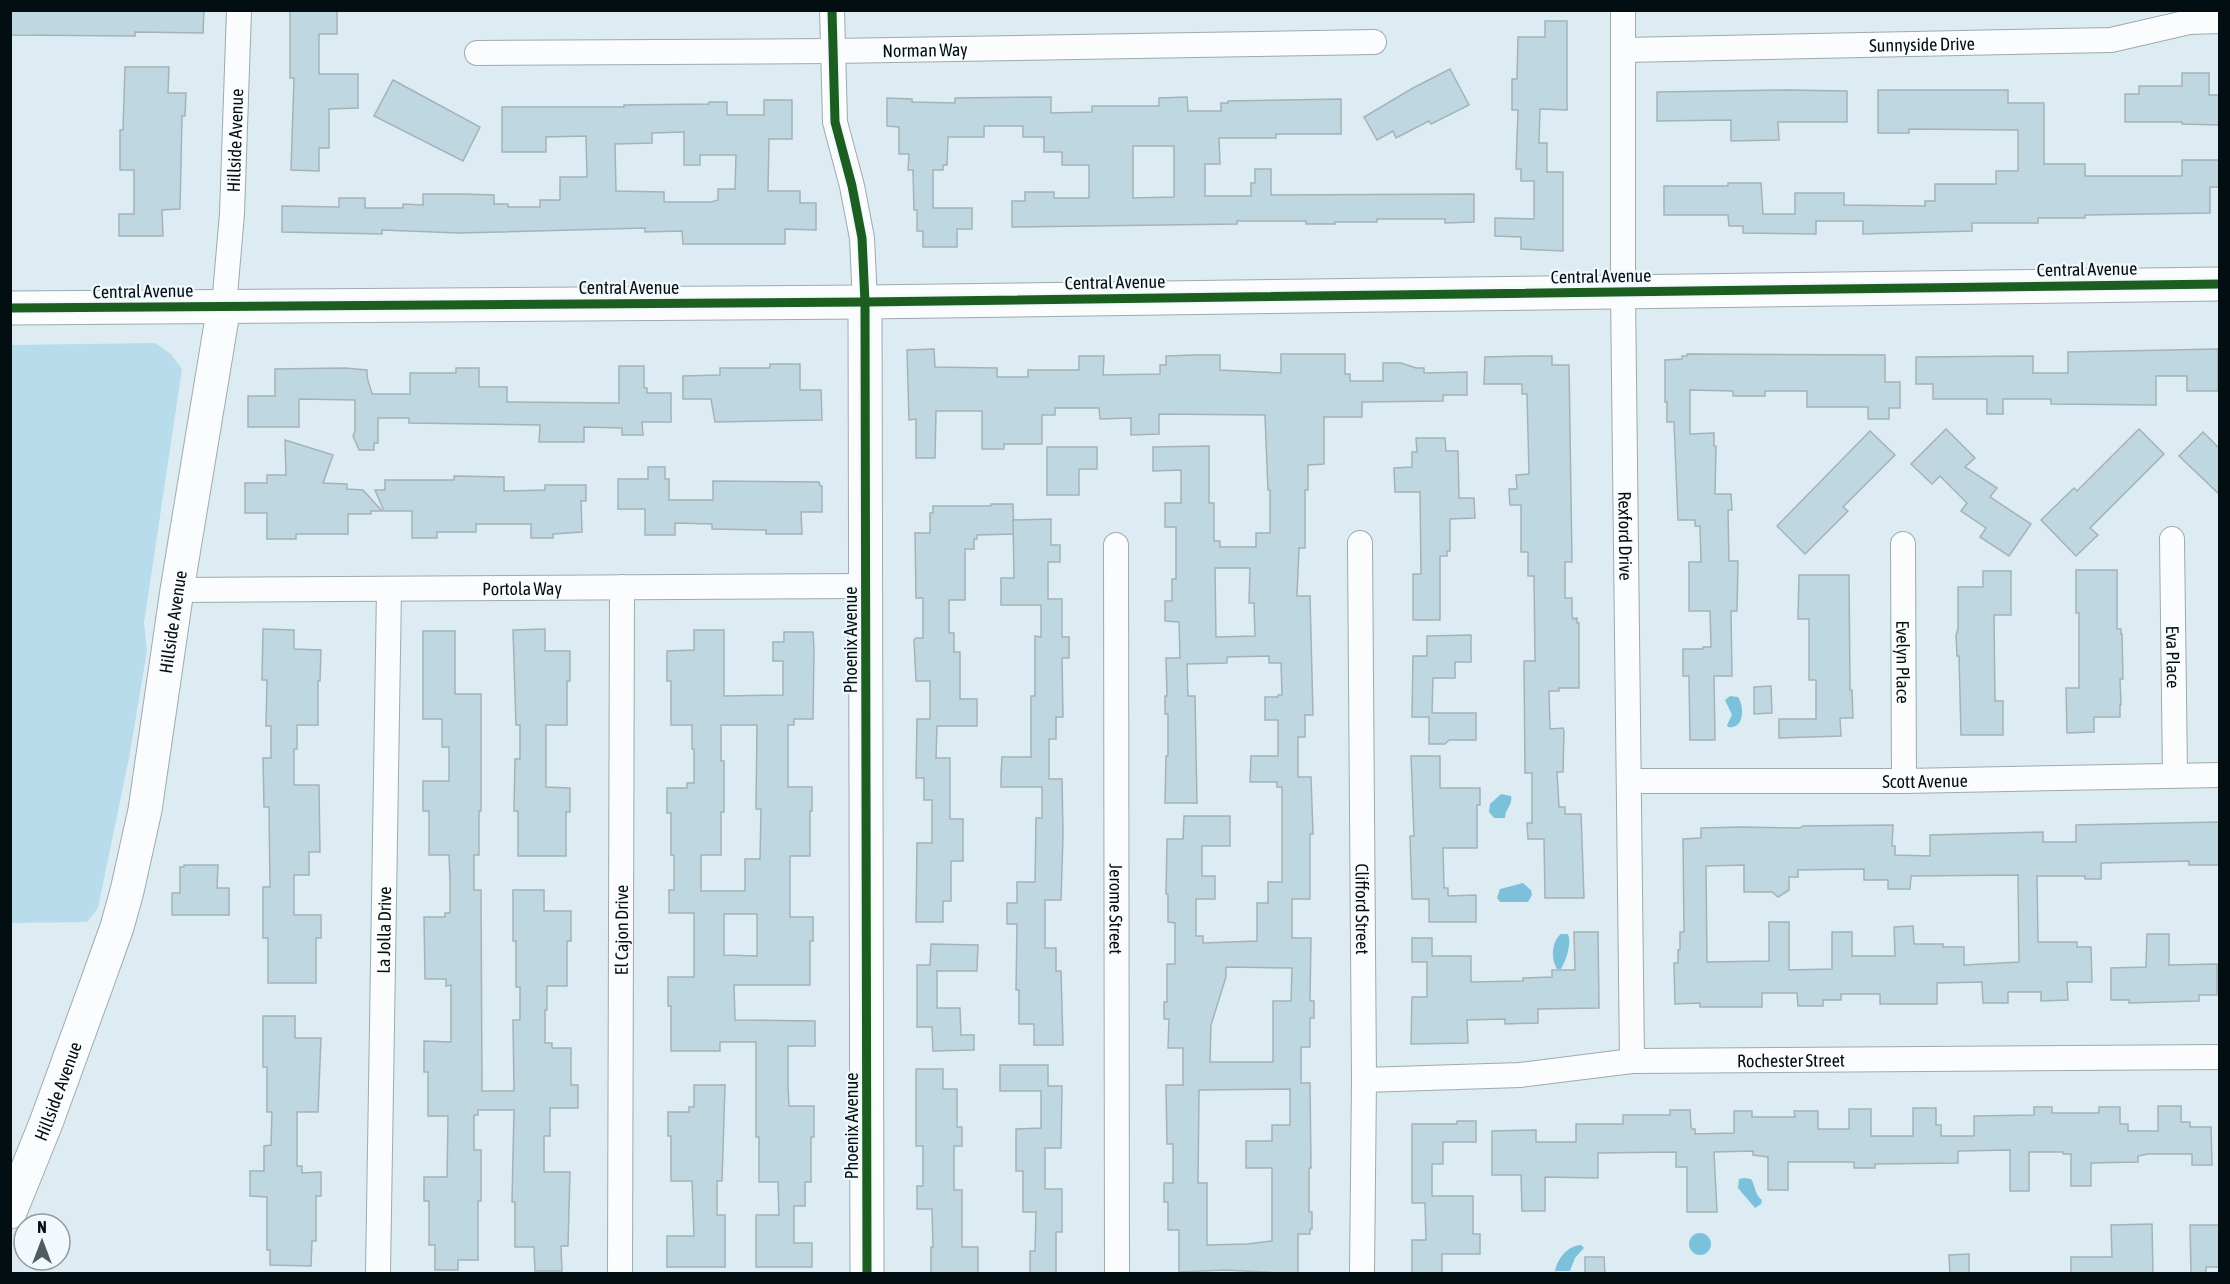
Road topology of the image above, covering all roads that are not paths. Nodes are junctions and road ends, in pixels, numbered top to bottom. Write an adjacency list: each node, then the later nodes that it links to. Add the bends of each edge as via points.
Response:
1 (239, 10): 12 (street, Hillside Avenue, via 232,214)
2 (832, 10): 7 (street, Phoenix Avenue)
3 (1623, 10): 6 (street, Rexford Drive)
4 (2220, 21): 6 (street, Sunnyside Drive, via 2189,22 2111,40)
5 (1374, 42): 7 (street, Norman Way)
6 (1624, 50): 10 (street, Rexford Drive)
7 (832, 51): 8 (street, Norman Way); 11 (street, Phoenix Avenue, via 835,122 862,238)
8 (477, 53)
9 (2220, 284): 10 (main road, Central Avenue)
10 (1623, 292): 11 (main road, Central Avenue); 24 (street, Rexford Drive)
11 (865, 302): 12 (main road, Central Avenue); 18 (main road, Phoenix Avenue)
12 (224, 306): 13 (main road, Central Avenue); 21 (main road, Hillside Avenue)
13 (10, 308)
14 (2172, 539): 22 (street, Eva Place)
15 (1360, 543): 28 (street, Clifford Street)
16 (1116, 544): 33 (street, Jerome Street)
17 (1903, 544): 25 (street, Evelyn Place)
18 (866, 586): 20 (street, Portola Way); 32 (main road, Phoenix Avenue)
19 (388, 588): 20 (street, Portola Way); 21 (street, Portola Way); 30 (street, La Jolla Drive)
20 (622, 588): 31 (street, El Cajon Drive)
21 (177, 590): 29 (main road, Hillside Avenue, via 145,810 128,891 46,1123)
22 (2175, 775): 23 (street, Scott Avenue); 25 (street, Scott Avenue)
23 (2220, 776)
24 (1629, 781): 25 (street, Scott Avenue); 27 (street, Rexford Drive)
25 (1904, 781)
26 (2220, 1057): 27 (street, Rochester Street)
27 (1632, 1061): 28 (street, Rochester Street, via 1520,1075)
28 (1364, 1080): 34 (street, Clifford Street)
29 (10, 1212)
30 (378, 1274)
31 (620, 1274)
32 (867, 1274)
33 (1117, 1274)
34 (1362, 1274)

